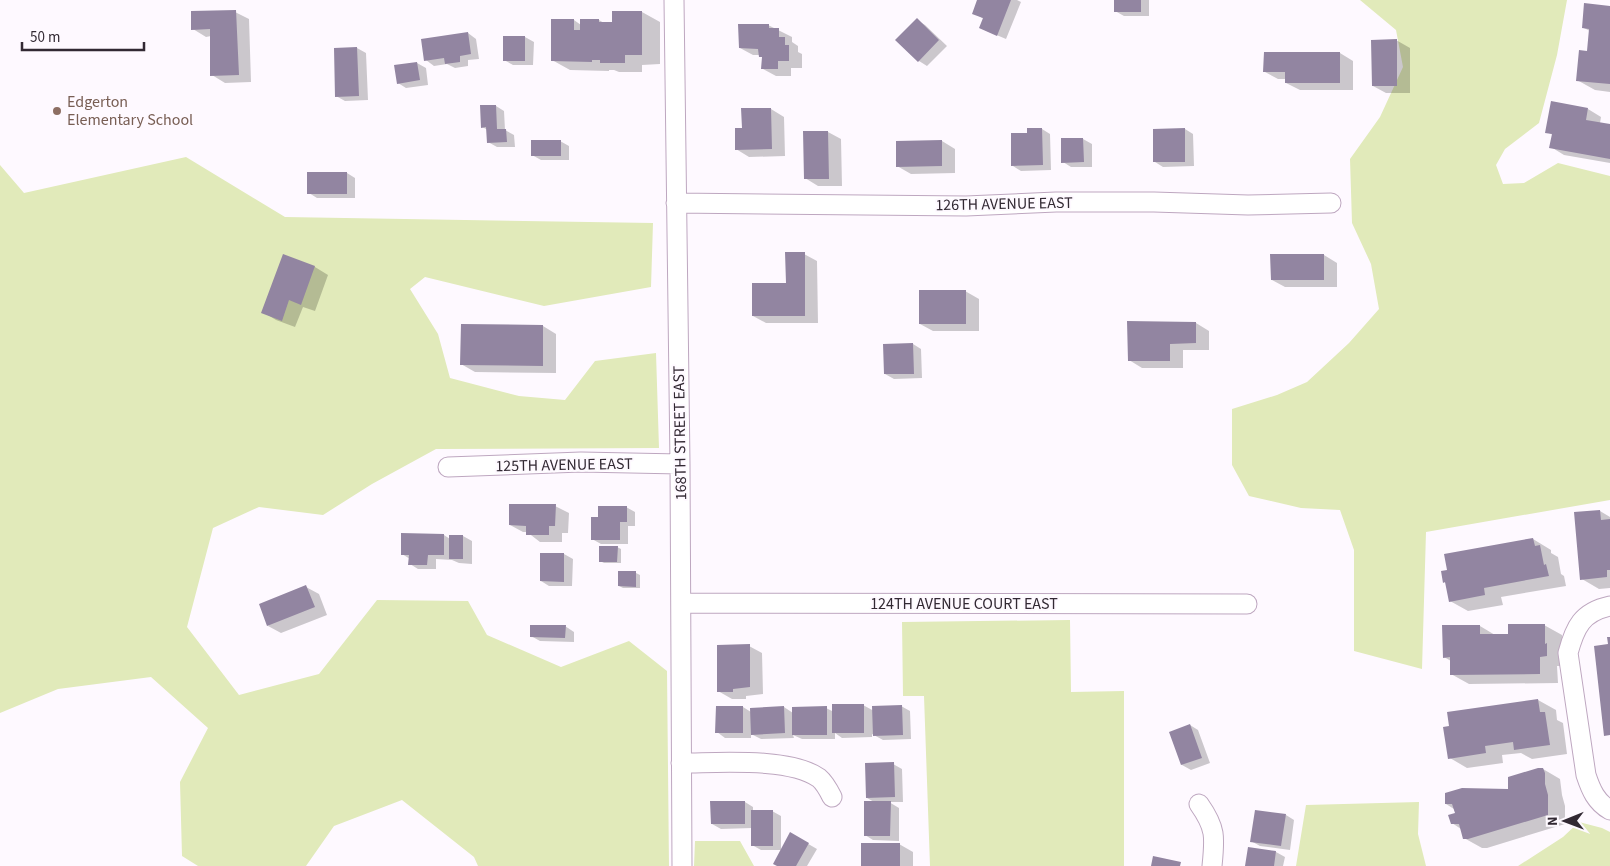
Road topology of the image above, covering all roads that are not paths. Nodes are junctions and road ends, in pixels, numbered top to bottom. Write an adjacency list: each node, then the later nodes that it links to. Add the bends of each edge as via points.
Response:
1 (674, 0): 2 (street, 168TH STREET EAST)
2 (676, 203): 3 (street, 126TH AVENUE EAST, via 966,206 1056,202 1248,206); 4 (street, 168TH STREET EAST)
3 (1331, 203)
4 (680, 464): 5 (street, 125TH AVENUE EAST, via 581,462); 6 (street, 168TH STREET EAST)
5 (448, 467)
6 (681, 603): 7 (street, 124TH AVENUE COURT EAST); 9 (street, 168TH STREET EAST)
7 (1247, 604)
8 (1610, 606): 12 (street, via 1598,608 1583,619 1568,653 1586,774 1591,791)
9 (681, 763): 10 (street, via 777,764 803,770 820,779); 13 (street, 168TH STREET EAST)
10 (832, 797)
11 (1199, 804): 14 (street, via 1213,830)
12 (1610, 810)
13 (682, 866)
14 (1212, 866)

